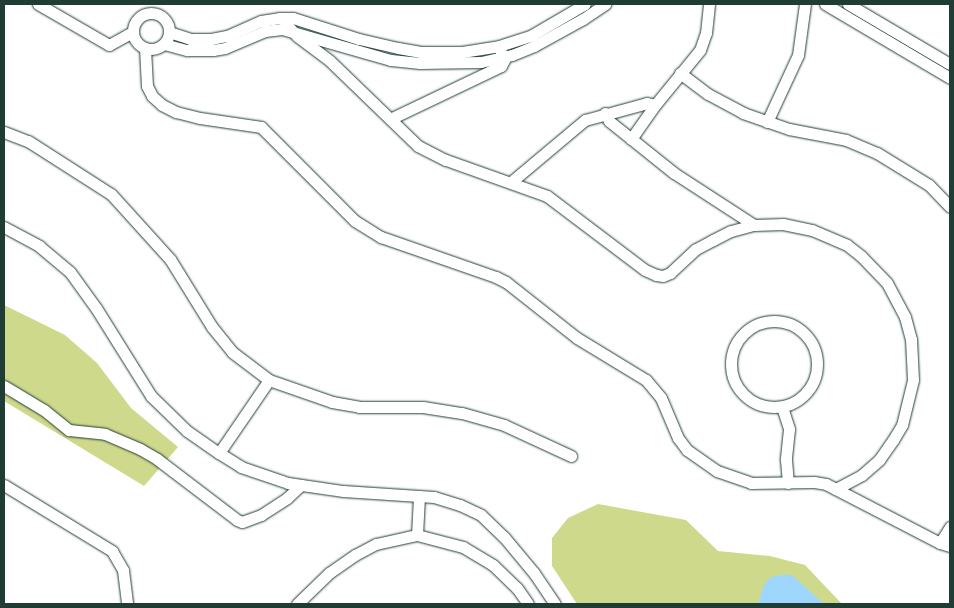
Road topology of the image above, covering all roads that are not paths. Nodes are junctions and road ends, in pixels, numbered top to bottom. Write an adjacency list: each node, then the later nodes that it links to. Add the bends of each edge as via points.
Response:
1 (38, 4): 11 (street, via 109,45)
2 (585, 4): 15 (street)
3 (604, 4): 15 (street, via 549,39 523,51)
4 (709, 4): 17 (street, via 704,44)
5 (805, 4): 22 (street, via 798,55)
6 (825, 4): 18 (street)
7 (848, 4): 16 (street)
8 (160, 8): 11 (street, via 135,20); 12 (street)
9 (284, 18): 10 (street); 12 (street, via 261,21 227,36 211,39 190,40); 15 (street, via 303,20 359,39 413,51)
10 (291, 30): 13 (street, via 265,31 226,48 213,50 187,50); 15 (street, via 391,60 461,63); 21 (street, via 330,61)
11 (132, 32): 14 (street, via 136,42)
12 (169, 32): 13 (street)
13 (164, 44): 14 (street)
14 (146, 48): 35 (street, via 147,86 162,105 200,118 261,127 355,221 381,237 501,280 577,338 646,380 661,398 678,438 699,460 730,477 751,483)
15 (501, 52): 21 (street, via 501,66)
16 (950, 64)
17 (680, 73): 19 (street); 22 (street, via 723,103)
18 (950, 78)
19 (655, 105): 20 (street, via 647,103); 24 (street)
20 (605, 113): 24 (street, via 609,121); 25 (street, via 576,126)
21 (390, 120): 25 (street, via 418,146)
22 (767, 122): 26 (street, via 862,145 929,185)
23 (4, 132): 29 (street, via 28,141 111,194 170,259 212,327 232,352)
24 (631, 139): 27 (street, via 674,173)
25 (511, 182): 27 (street, via 560,203 645,270 656,275 670,273 696,249 713,240)
26 (950, 207)
27 (754, 225): 34 (street, via 783,224 812,230 847,245 887,283 905,318 913,365 910,398 894,440)
28 (4, 227): 32 (street, via 39,246 70,272 151,396 187,431)
29 (269, 380): 32 (street); 33 (street, via 332,402 359,407 423,407 462,413 504,425)
30 (4, 386): 37 (street, via 44,410 69,430 104,434 157,458 242,522 261,515)
31 (782, 407): 31 (street, via 809,389 817,370 817,356 804,333 793,325 780,321 766,322 752,327 737,343 730,365 733,379 752,402); 35 (street, via 789,429)
32 (219, 453): 37 (street, via 241,467)
33 (571, 456)
34 (862, 475): 38 (street); 40 (street)
35 (788, 483): 38 (street, via 814,482)
36 (4, 485): 44 (street, via 112,551 123,570)
37 (301, 485): 39 (street)
38 (836, 489): 40 (street)
39 (419, 496): 42 (street); 47 (street, via 434,497 481,515 519,555)
40 (855, 500): 43 (street)
41 (950, 528): 43 (street)
42 (417, 535): 45 (street, via 376,544 355,555); 46 (street, via 463,547 493,565)
43 (945, 544)
44 (127, 604)
45 (297, 604)
46 (528, 604)
47 (555, 604)

